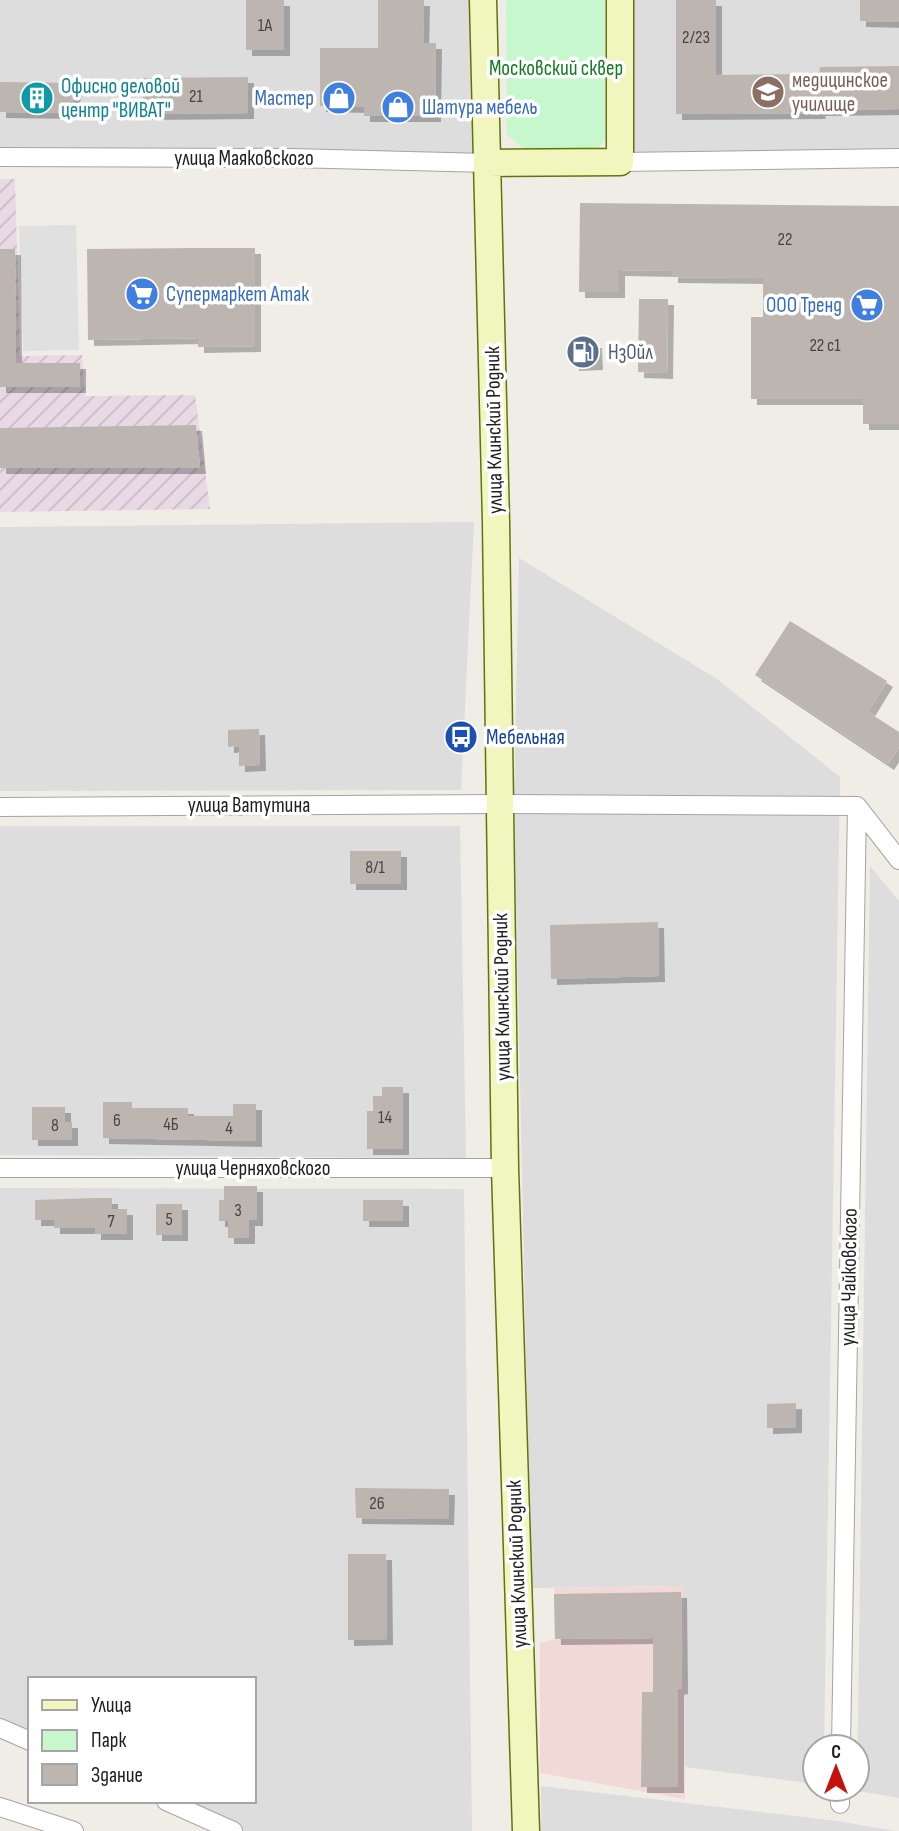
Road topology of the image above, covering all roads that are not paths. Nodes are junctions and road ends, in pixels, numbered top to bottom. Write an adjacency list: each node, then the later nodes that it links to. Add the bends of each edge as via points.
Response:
1 (483, 0): 6 (main road, улица Клинский Родник)
2 (620, 0): 5 (main road)
3 (0, 158): 6 (street, улица Маяковского)
4 (899, 158): 5 (street)
5 (620, 162): 6 (main road)
6 (488, 163): 7 (main road, улица Клинский Родник)
7 (499, 804): 8 (street, улица Ватутина); 9 (street, улица Ватутина); 12 (main road, улица Клинский Родник)
8 (0, 807)
9 (857, 807): 10 (street); 14 (street, улица Чайковского)
10 (899, 860)
11 (0, 1168): 12 (street, улица Черняховского)
12 (505, 1168): 20 (main road, улица Клинский Родник)
13 (0, 1728): 15 (street)
14 (841, 1733)
15 (28, 1740)
16 (170, 1803): 19 (street)
17 (0, 1807): 18 (street)
18 (74, 1831)
19 (233, 1831)
20 (526, 1831)

